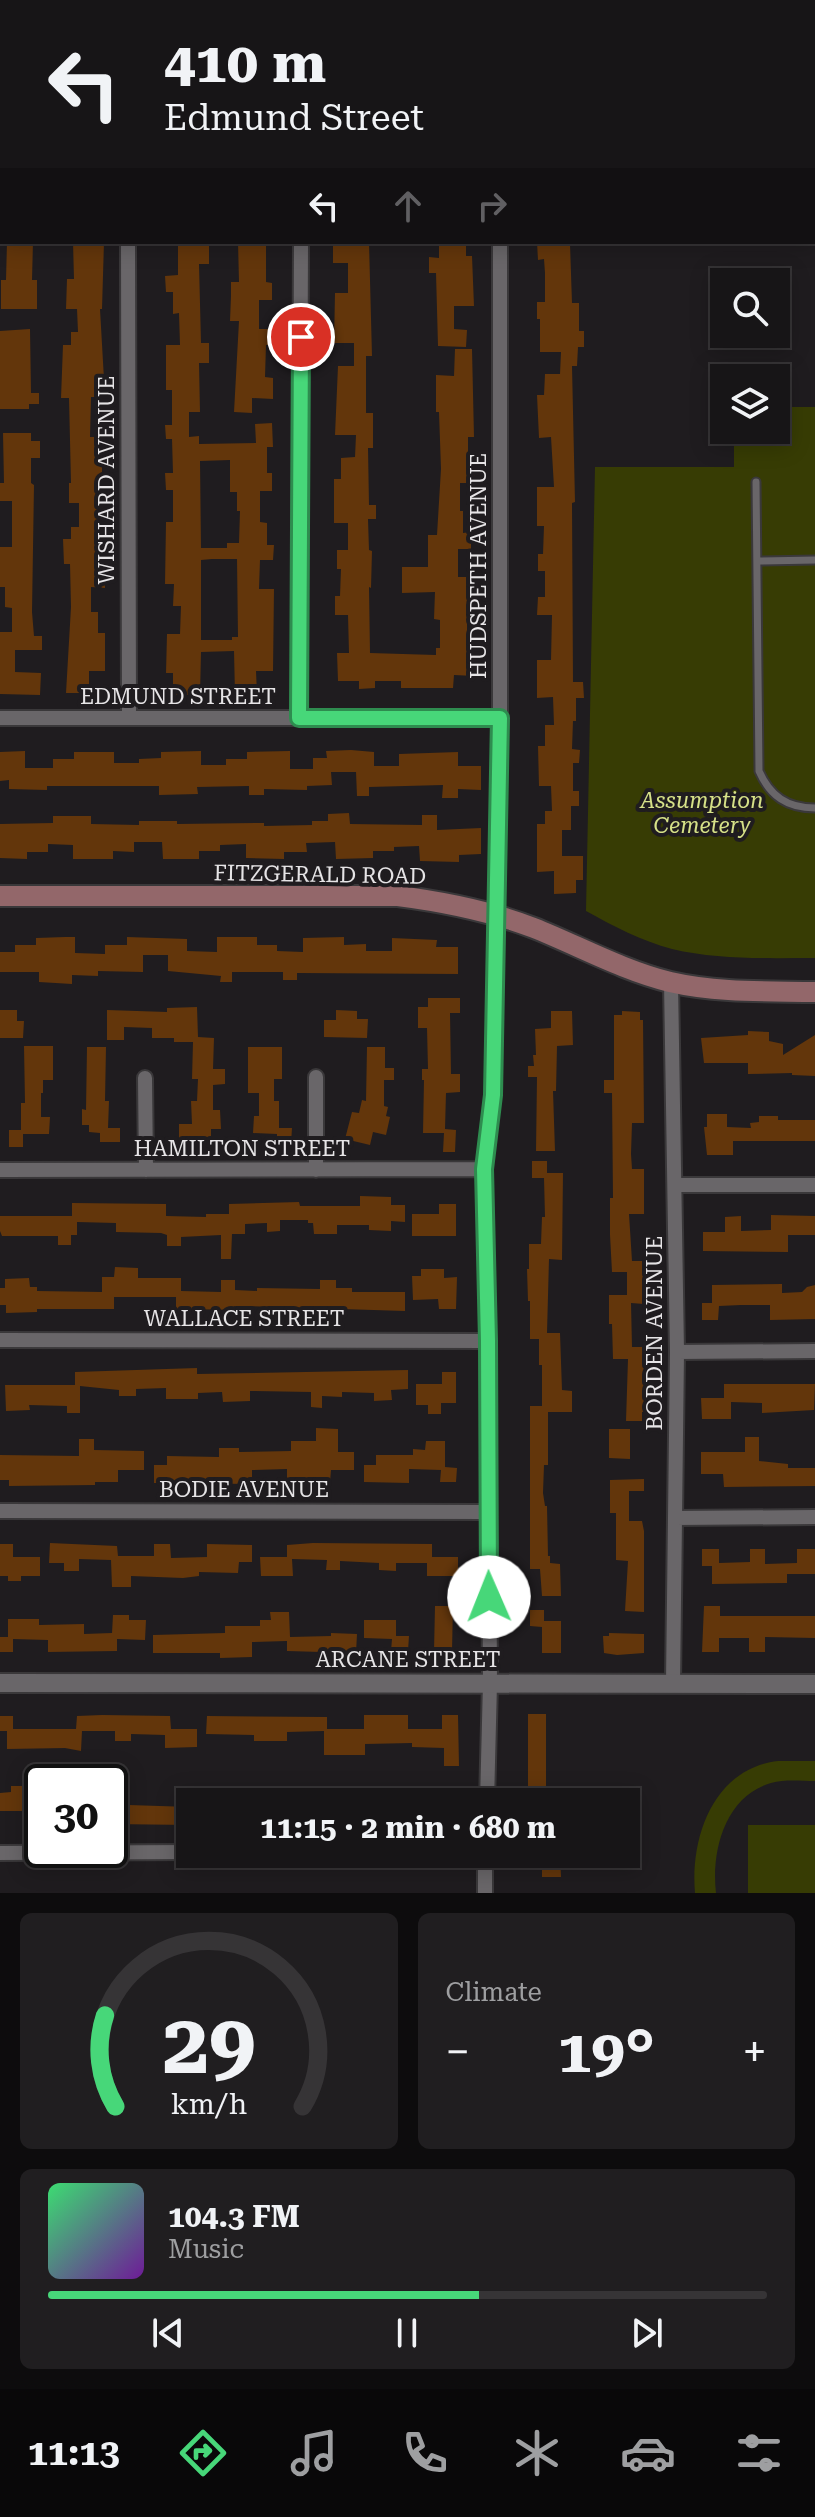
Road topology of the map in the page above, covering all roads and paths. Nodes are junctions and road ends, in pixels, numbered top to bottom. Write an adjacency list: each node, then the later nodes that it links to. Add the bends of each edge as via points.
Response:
1 (128, 244): 8 (street, WISHARD AVENUE)
2 (301, 244): 9 (street)
3 (500, 244): 10 (street, HUDSPETH AVENUE)
4 (756, 482): 6 (lane)
5 (815, 560): 6 (lane)
6 (757, 561): 11 (lane, via 759,771 778,798 792,806)
7 (0, 718): 8 (street, EDMUND STREET)
8 (129, 718): 9 (street, EDMUND STREET)
9 (299, 718): 10 (street, EDMUND STREET)
10 (500, 718): 13 (street, HUDSPETH AVENUE)
11 (815, 808)
12 (0, 896): 13 (main road, FITZGERALD ROAD, via 398,896)
13 (496, 915): 14 (main road, FITZGERALD ROAD); 18 (street, HUDSPETH AVENUE, via 493,1095)
14 (671, 982): 15 (main road, FITZGERALD ROAD); 22 (street, BORDEN AVENUE)
15 (815, 992)
16 (316, 1077): 21 (street)
17 (145, 1078): 20 (street)
18 (484, 1169): 21 (street, HAMILTON STREET); 25 (street, HUDSPETH AVENUE)
19 (0, 1170): 20 (street, HAMILTON STREET)
20 (146, 1170): 21 (street, HAMILTON STREET)
21 (316, 1170)
22 (675, 1185): 23 (street); 27 (street, BORDEN AVENUE)
23 (815, 1185)
24 (0, 1340): 25 (street, WALLACE STREET)
25 (488, 1341): 29 (street, HUDSPETH AVENUE)
26 (815, 1351): 27 (street)
27 (677, 1352): 31 (street, BORDEN AVENUE)
28 (0, 1511): 29 (street, BODIE AVENUE)
29 (488, 1512): 33 (street, HUDSPETH AVENUE)
30 (815, 1517): 31 (street)
31 (675, 1518): 34 (street, BORDEN AVENUE)
32 (0, 1683): 33 (street, ARCANE STREET)
33 (490, 1683): 34 (street, ARCANE STREET); 36 (street, HUDSPETH AVENUE)
34 (673, 1684): 35 (street, ARCANE STREET)
35 (815, 1684)
36 (487, 1788)
37 (176, 1852): 38 (street)
38 (0, 1853)
39 (485, 1868): 40 (street)
40 (485, 1893)

